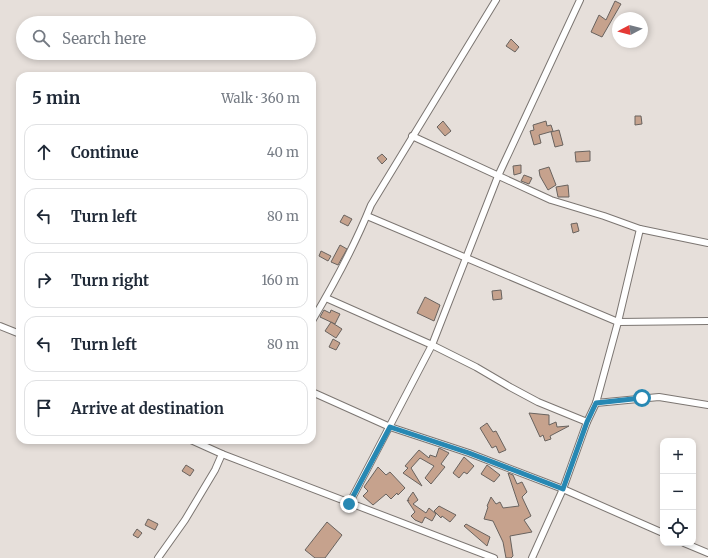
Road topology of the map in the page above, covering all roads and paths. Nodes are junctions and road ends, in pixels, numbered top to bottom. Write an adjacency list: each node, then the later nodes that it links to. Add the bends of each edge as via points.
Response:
1 (496, 0): 3 (street)
2 (580, 0): 4 (street)
3 (412, 136): 4 (street); 5 (street)
4 (498, 176): 6 (street, via 551,200); 8 (street)
5 (367, 216): 8 (street); 9 (street)
6 (640, 229): 7 (street); 12 (street)
7 (708, 243)
8 (466, 257): 12 (street); 15 (street)
9 (326, 298): 10 (street); 15 (street)
10 (316, 314)
11 (708, 321): 12 (street)
12 (618, 322): 17 (street)
13 (0, 326): 14 (street)
14 (16, 332)
15 (432, 345): 19 (street, via 538,402); 20 (street)
16 (316, 394): 20 (street)
17 (596, 403): 18 (street, via 659,397); 19 (street)
18 (708, 404)
19 (587, 422): 23 (street)
20 (390, 427): 23 (street, via 469,453); 24 (street)
21 (200, 444): 22 (street)
22 (222, 454): 24 (street); 28 (street, via 185,520)
23 (563, 489): 25 (street); 30 (street)
24 (349, 504): 29 (street)
25 (660, 532)
26 (691, 546): 27 (street)
27 (708, 554)
28 (158, 558)
29 (494, 558)
30 (532, 558)

